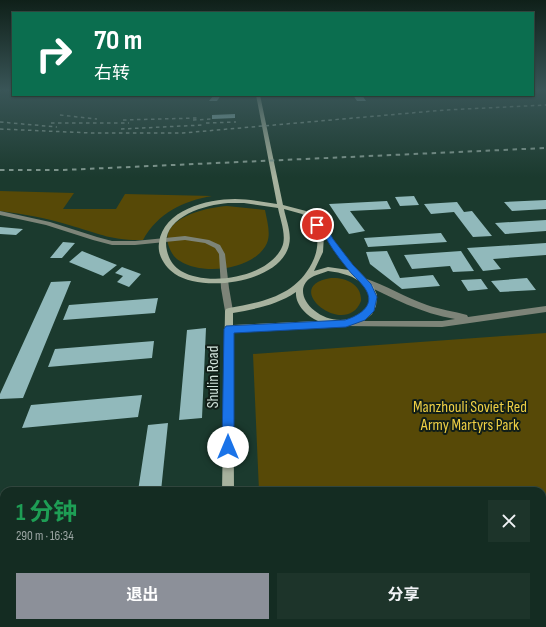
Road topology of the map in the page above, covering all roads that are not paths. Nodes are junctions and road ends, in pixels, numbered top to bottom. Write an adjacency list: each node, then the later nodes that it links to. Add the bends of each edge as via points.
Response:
1 (263, 119): 2 (main road)
2 (281, 207)
3 (281, 207): 4 (main road, via 286,234 285,247 265,269 239,279 209,281 180,272 173,268 165,257 162,246 164,234 172,223 197,207 217,202 243,202)
4 (281, 207)
5 (281, 207): 7 (main road, via 294,209)
6 (0, 214): 11 (street, via 48,223 112,243 185,238 207,241 218,247 222,254)
7 (314, 219): 8 (main road, via 324,228); 9 (main road, via 322,236 321,247 313,268)
8 (362, 279): 9 (main road, via 341,270 328,269 315,272); 12 (street, via 440,313); 13 (main road, via 373,297 371,309 362,318)
9 (303, 280): 11 (main road, via 291,292 278,299); 13 (main road, via 298,295 308,312 319,320)
10 (546, 309): 12 (street)
11 (229, 311): 14 (main road, Shulin Road)
12 (478, 318): 13 (street, via 442,324)
13 (341, 324): 14 (main road)
14 (229, 329): 15 (main road, Shulin Road)
15 (228, 487)

